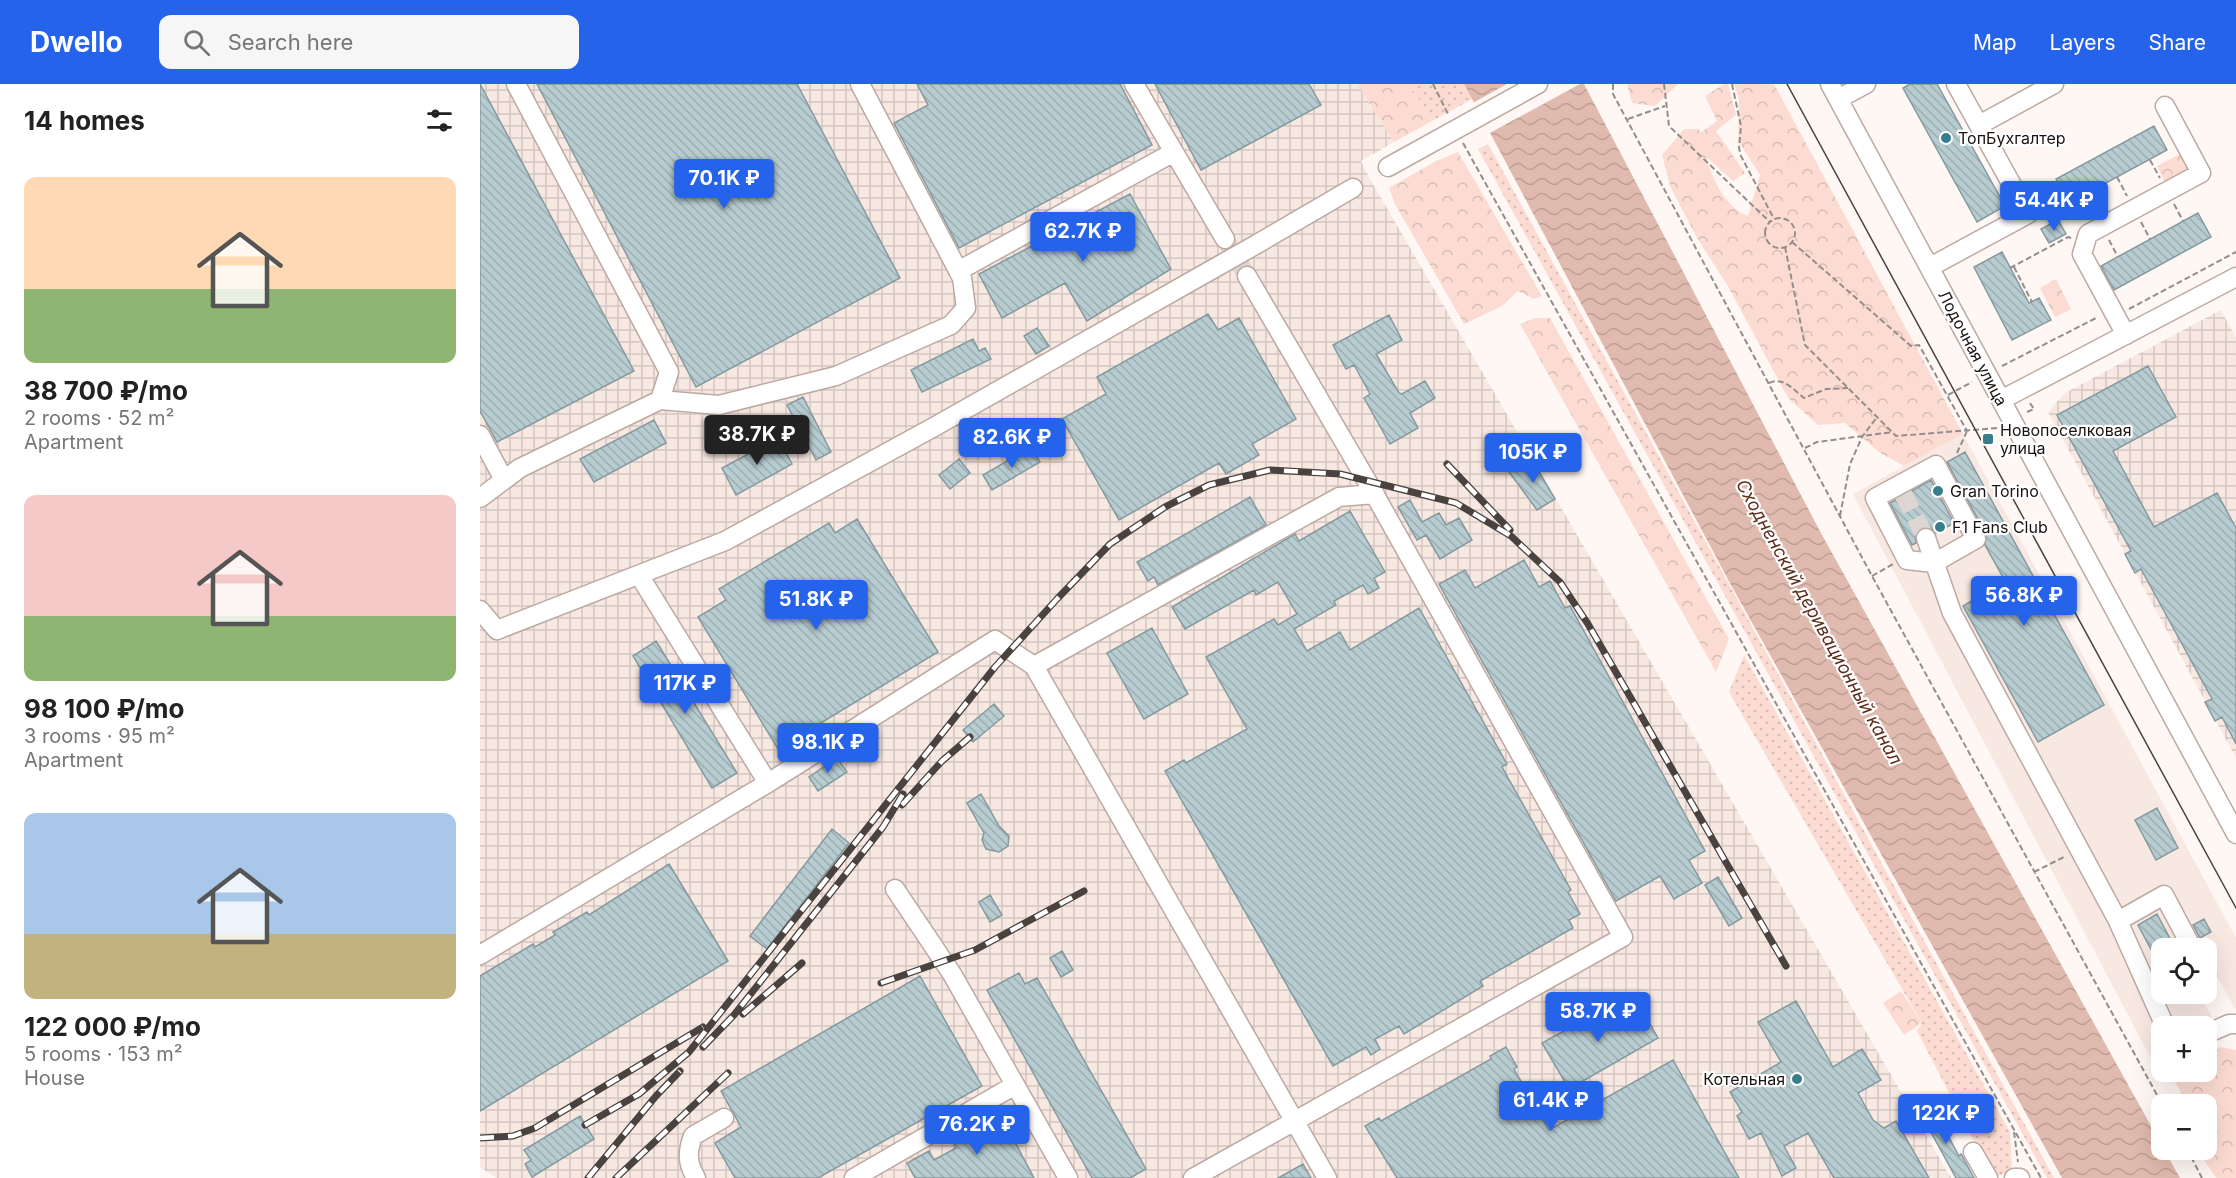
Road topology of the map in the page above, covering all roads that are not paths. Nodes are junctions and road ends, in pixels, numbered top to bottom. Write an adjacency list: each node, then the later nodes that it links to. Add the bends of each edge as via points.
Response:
1 (516, 84): 20 (street, via 669,372)
2 (860, 84): 16 (street)
3 (1134, 84): 11 (street)
4 (1538, 84): 12 (street, via 1461,133)
5 (1866, 84): 8 (street)
6 (1956, 84): 10 (street)
7 (2054, 84): 10 (street)
8 (1834, 92): 15 (street, Лодочная улица)
9 (2165, 106): 19 (street, via 2201,173 2088,234 2082,254)
10 (1979, 125): 15 (street, via 2028,214)
11 (1174, 152): 14 (street); 16 (street)
12 (1388, 167)
13 (1353, 188): 28 (street, bridge, via 934,427 725,541)
14 (1226, 239)
15 (1930, 267): 21 (street, Лодочная улица)
16 (958, 271): 20 (street, via 966,308 951,325 836,376 719,405)
17 (1247, 276): 24 (street)
18 (2236, 276): 19 (street)
19 (2126, 335): 21 (street)
20 (660, 400): 23 (street, via 520,468)
21 (2001, 400): 32 (street, Лодочная улица)
22 (480, 435): 23 (street)
23 (504, 480): 25 (street)
24 (1375, 494): 30 (street, via 1339,497); 42 (street, via 1623,937)
25 (480, 498)
26 (1926, 538): 27 (street)
27 (1934, 563): 27 (street, via 1976,539 1936,465 1900,490 1875,498 1907,560); 34 (street, via 1952,613)
28 (639, 575): 29 (street, via 497,630); 31 (street)
29 (480, 610)
30 (1034, 666): 31 (street, via 995,640); 42 (street)
31 (768, 783): 36 (street)
32 (2236, 834)
33 (895, 889): 40 (street, via 952,974)
34 (2118, 921): 35 (street, via 2164,895); 37 (street)
35 (2187, 938)
36 (480, 955)
37 (2161, 1016)
38 (2236, 1024): 39 (street)
39 (2217, 1029)
40 (1015, 1085): 45 (street); 46 (street)
41 (724, 1118): 44 (street, via 693,1136 687,1151)
42 (1296, 1120): 47 (street); 48 (street)
43 (1973, 1152): 49 (street)
44 (696, 1178)
45 (855, 1178)
46 (1068, 1178)
47 (1193, 1178)
48 (1328, 1178)
49 (1988, 1178)

